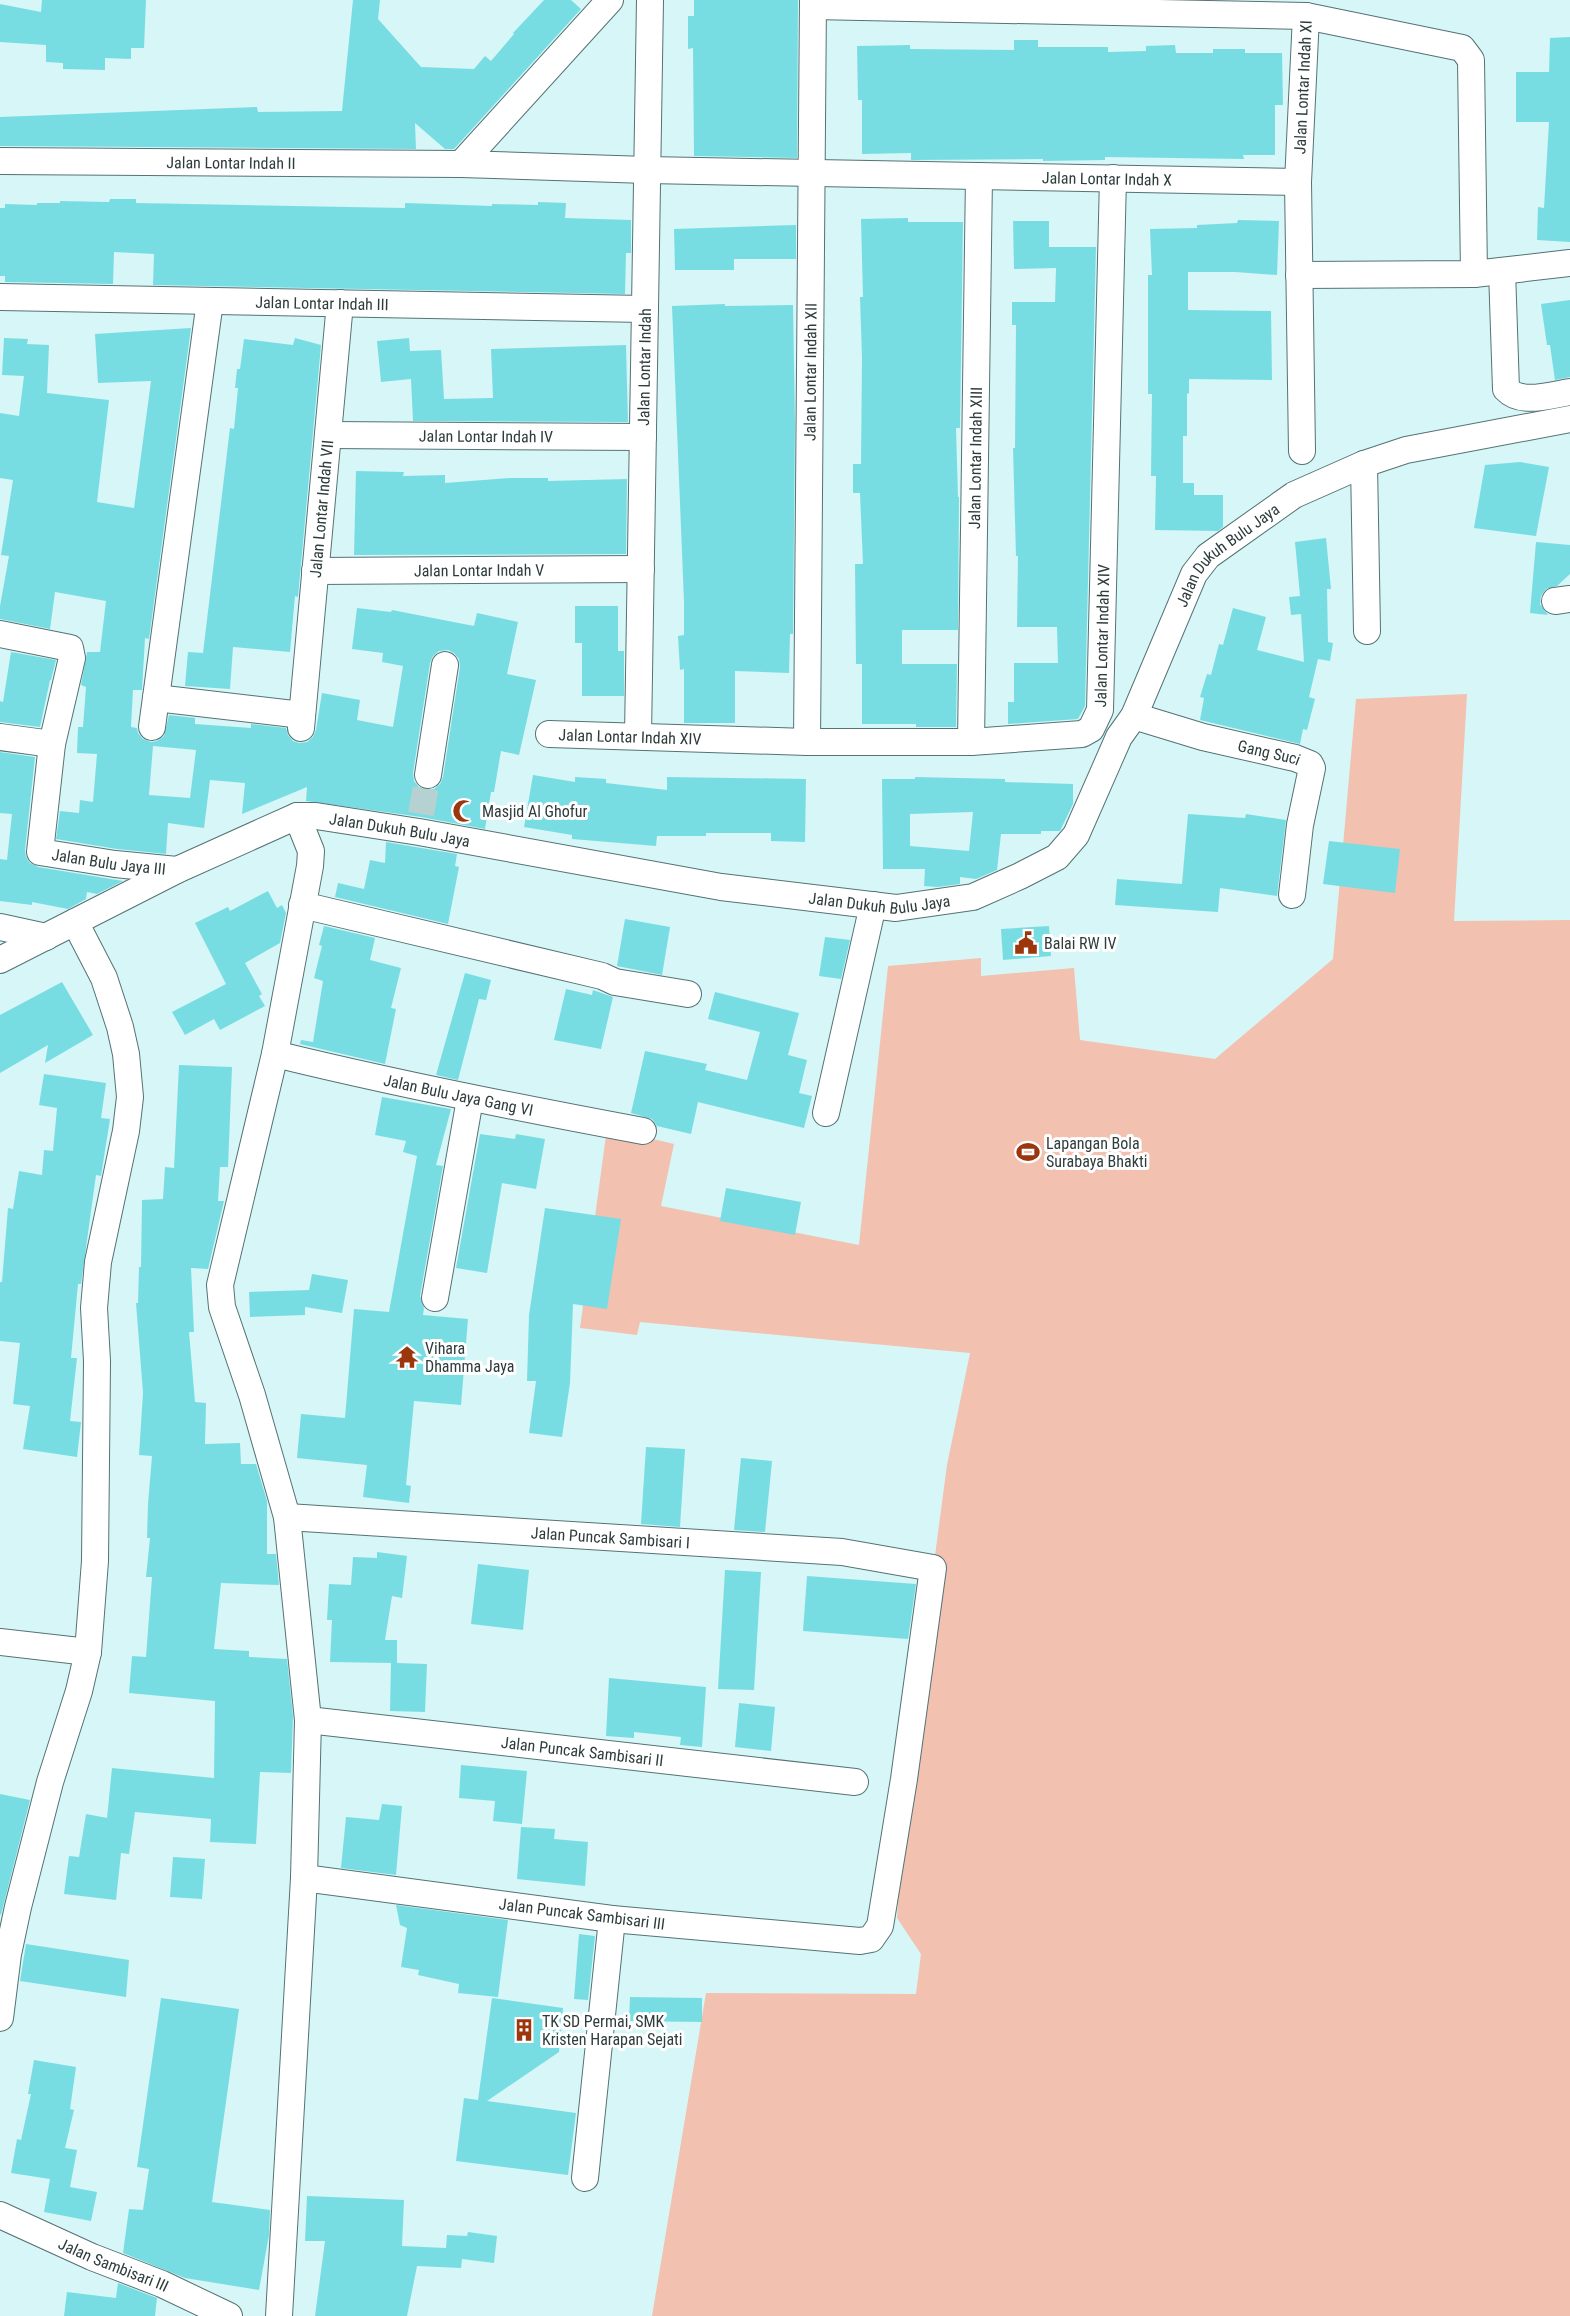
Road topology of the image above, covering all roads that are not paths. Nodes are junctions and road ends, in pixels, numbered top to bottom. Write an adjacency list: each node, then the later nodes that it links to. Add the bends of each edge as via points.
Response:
1 (610, 0): 6 (street)
2 (650, 0): 7 (street, Jalan Lontar Indah)
3 (813, 3): 4 (street, Jalan Lontar Indah XI); 8 (street, Jalan Lontar Indah XII)
4 (1306, 16): 11 (street, Jalan Lontar Indah XI); 14 (street, via 1462,48 1468,54)
5 (0, 161): 6 (street, Jalan Lontar Indah II)
6 (460, 164): 7 (street, Jalan Lontar Indah II)
7 (647, 170): 8 (street, Jalan Lontar Indah X); 19 (street, Jalan Lontar Indah)
8 (812, 173): 9 (street, Jalan Lontar Indah X); 37 (street, Jalan Lontar Indah XII)
9 (979, 176): 10 (street, Jalan Lontar Indah X); 38 (street, Jalan Lontar Indah XIII)
10 (1113, 178): 11 (street, Jalan Lontar Indah X); 38 (street, Jalan Lontar Indah XIV, via 1100,710 1090,729 1082,734)
11 (1299, 182): 15 (street)
12 (1570, 263): 13 (street)
13 (1502, 271): 14 (street); 20 (street, via 1506,389 1520,398)
14 (1474, 274): 15 (street)
15 (1299, 275): 24 (street)
16 (0, 297): 17 (street, Jalan Lontar Indah III)
17 (210, 301): 18 (street, Jalan Lontar Indah III); 31 (street)
18 (340, 303): 19 (street, Jalan Lontar Indah III); 22 (street, Jalan Lontar Indah VII)
19 (645, 309): 23 (street, Jalan Lontar Indah)
20 (1570, 392)
21 (1570, 419): 25 (street, Jalan Dukuh Bulu Jaya, via 1406,450)
22 (328, 435): 23 (street, Jalan Lontar Indah IV); 27 (street, Jalan Lontar Indah VII)
23 (643, 437): 26 (street, Jalan Lontar Indah)
24 (1302, 451)
25 (1364, 464): 28 (street); 32 (street, Jalan Dukuh Bulu Jaya, via 1294,495 1200,564)
26 (641, 569): 27 (street, Jalan Lontar Indah V); 35 (street, Jalan Lontar Indah)
27 (315, 571): 31 (street, Jalan Lontar Indah VII, via 301,722)
28 (1367, 630)
29 (0, 634): 39 (street, via 70,648 72,658)
30 (445, 665): 40 (street)
31 (156, 698): 33 (street)
32 (1134, 716): 43 (street, Gang Suci, via 1310,764); 45 (street, Jalan Dukuh Bulu Jaya, via 1119,737 1076,835 1057,857 973,897 896,908)
33 (152, 727)
34 (549, 734): 35 (street, Jalan Lontar Indah XIV)
35 (638, 736): 37 (street, Jalan Lontar Indah XIV)
36 (0, 737): 39 (street)
37 (807, 742): 38 (street, Jalan Lontar Indah XIV)
38 (971, 742)
39 (52, 744): 42 (street, Jalan Bulu Jaya III, via 40,852)
40 (428, 775)
41 (297, 816): 42 (street, Jalan Dukuh Bulu Jaya); 44 (street, via 311,851); 45 (street, Jalan Dukuh Bulu Jaya, via 420,823 721,887)
42 (177, 870): 46 (street, Jalan Dukuh Bulu Jaya)
43 (1292, 895)
44 (302, 905): 50 (street, via 615,982); 51 (street)
45 (873, 905): 53 (street)
46 (75, 922): 48 (street, Jalan Dukuh Bulu Jaya); 58 (street, via 104,978 120,1027 130,1097 98,1262 94,1308 95,1562)
47 (0, 927): 48 (street)
48 (46, 937): 49 (street, Jalan Dukuh Bulu Jaya)
49 (0, 960)
50 (688, 994)
51 (275, 1054): 52 (street, Jalan Bulu Jaya Gang VI); 56 (street, via 220,1285)
52 (470, 1099): 54 (street, Jalan Bulu Jaya Gang VI); 55 (street)
53 (826, 1113)
54 (643, 1131)
55 (435, 1298)
56 (288, 1517): 59 (street); 63 (street, Jalan Puncak Sambisari I, via 842,1552 933,1568 880,1926 871,1939)
57 (0, 1642): 58 (street)
58 (88, 1652): 64 (street, via 18,1907)
59 (308, 1720): 60 (street, Jalan Puncak Sambisari II); 61 (street)
60 (855, 1782)
61 (304, 1878): 62 (street, Jalan Puncak Sambisari III); 68 (street)
62 (612, 1919): 63 (street, Jalan Puncak Sambisari III); 65 (street)
63 (860, 1941)
64 (0, 2018)
65 (585, 2178)
66 (0, 2215): 67 (street, Jalan Sambisari III)
67 (229, 2316)
68 (279, 2316)

